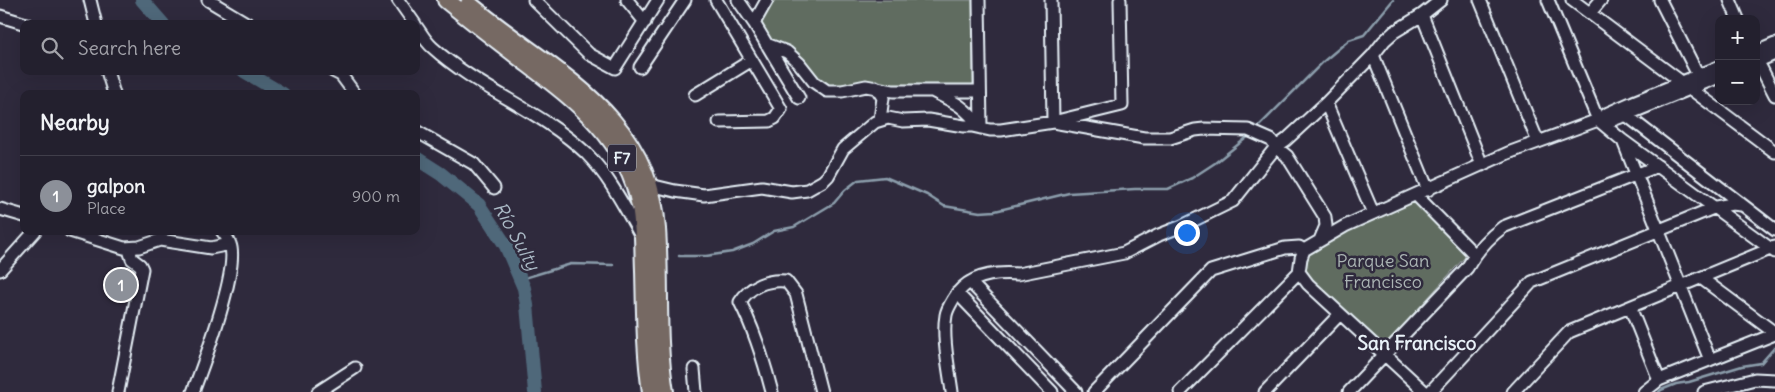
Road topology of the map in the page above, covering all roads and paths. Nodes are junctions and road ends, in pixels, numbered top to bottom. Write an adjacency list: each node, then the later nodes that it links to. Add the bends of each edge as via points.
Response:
1 (90, 0): 27 (street)
2 (208, 0): 28 (street)
3 (398, 0): 29 (street)
4 (446, 0): 87 (highway, F7, via 564,91 608,135 634,182)
5 (464, 0): 72 (highway, F7, via 598,104 620,128)
6 (534, 0): 31 (street, via 589,54 615,68)
7 (627, 0): 31 (street)
8 (658, 0): 31 (street)
9 (685, 0): 42 (street)
10 (716, 0): 40 (street)
11 (738, 0): 32 (street)
12 (767, 0): 32 (street)
13 (979, 0): 53 (street)
14 (1051, 0): 62 (street)
15 (1120, 0): 62 (street, via 1122,105)
16 (1441, 0): 24 (street)
17 (1480, 0): 66 (street)
18 (1548, 0): 60 (street)
19 (1572, 0): 23 (street)
20 (1600, 0): 23 (street)
21 (1660, 0): 46 (street)
22 (1730, 0): 25 (street)
23 (1590, 13): 48 (street)
24 (1422, 15): 37 (street, via 1394,32); 69 (street)
25 (1736, 15)
26 (0, 16): 30 (street)
27 (95, 20)
28 (241, 20)
29 (412, 20)
30 (20, 22)
31 (645, 22)
32 (754, 23): 34 (street)
33 (420, 31): 87 (street, via 431,46 460,69 534,114 586,154 604,176)
34 (766, 44): 49 (street, via 786,52 827,91 866,86); 56 (street)
35 (1775, 44): 38 (street)
36 (1775, 54): 39 (street)
37 (1374, 55): 57 (street); 74 (street)
38 (1760, 56)
39 (1760, 57)
40 (752, 60): 54 (street); 61 (street, via 782,109 769,121)
41 (1758, 60): 55 (street)
42 (640, 67)
43 (1715, 69): 46 (street)
44 (108, 75): 50 (street)
45 (341, 75): 51 (street)
46 (1698, 75): 48 (street)
47 (1715, 79): 48 (street)
48 (1686, 85): 58 (street); 60 (street, via 1608,113); 68 (street)
49 (876, 88): 52 (street); 59 (street, via 883,98)
50 (113, 90)
51 (352, 90)
52 (931, 90): 53 (street); 63 (street, via 969,112)
53 (980, 91): 63 (street)
54 (695, 95)
55 (1775, 95)
56 (799, 98)
57 (1326, 103): 67 (street); 79 (street)
58 (1626, 116): 60 (street, via 1610,121); 76 (street)
59 (880, 119): 63 (street, via 928,120); 72 (street, via 844,149 823,181 807,190 792,192 762,187 704,195)
60 (1598, 120): 65 (street); 66 (street)
61 (718, 122)
62 (1053, 122): 63 (street, via 1001,130); 67 (street, via 1151,138 1170,138 1195,130 1248,130 1271,140)
63 (981, 128)
64 (420, 133): 73 (street, via 474,164)
65 (1622, 140): 70 (street); 71 (street)
66 (1538, 142): 69 (street)
67 (1276, 147): 89 (street, via 1287,156 1324,217 1326,226); 98 (street, via 1233,201 1124,253 1018,274 1002,272)
68 (1775, 152)
69 (1482, 165): 74 (street)
70 (1658, 166): 71 (street); 77 (street)
71 (1636, 175): 82 (street); 94 (street, via 1503,227)
72 (650, 185): 114 (highway, F7, via 657,228)
73 (494, 188)
74 (1428, 190): 75 (street)
75 (1416, 195): 79 (street); 94 (street)
76 (1741, 205): 77 (street); 81 (street)
77 (1716, 207): 82 (street); 92 (street)
78 (0, 209): 80 (street)
79 (1373, 214): 89 (street)
80 (20, 215)
81 (1775, 230)
82 (1658, 231): 99 (street); 126 (street, via 1532,282)
83 (31, 235): 95 (street)
84 (83, 235): 91 (street)
85 (154, 235): 88 (street)
86 (224, 235): 90 (street)
87 (643, 238): 113 (highway, F7)
88 (160, 240): 90 (street, via 210,248); 91 (street)
89 (1320, 240): 93 (street)
90 (230, 244): 111 (street, via 232,258 225,294)
91 (132, 249): 110 (street, via 132,259 142,269)
92 (1774, 249): 97 (street)
93 (1304, 250): 96 (street); 121 (street, via 1285,248 1211,271)
94 (1474, 255): 104 (street, via 1467,268)
95 (0, 270)
96 (1299, 272): 102 (street); 122 (street)
97 (1701, 278): 99 (street); 103 (street)
98 (970, 282): 100 (street); 120 (street)
99 (1680, 287): 101 (street); 105 (street)
100 (957, 293): 118 (street, via 946,315); 119 (street)
101 (1630, 307): 108 (street); 127 (street, via 1569,332)
102 (1340, 314): 104 (street); 123 (street)
103 (1775, 333): 105 (street)
104 (1384, 354): 124 (street); 125 (street)
105 (1710, 360): 108 (street)
106 (355, 368): 112 (street)
107 (694, 369): 115 (street)
108 (1659, 380): 128 (street)
109 (1775, 380): 129 (street, via 1755,378)
110 (118, 392)
111 (193, 392)
112 (318, 392)
113 (651, 392)
114 (665, 392)
115 (696, 392)
116 (772, 392): 117 (street, via 750,321 740,302 746,293 773,280 786,282 796,294)
117 (821, 392)
118 (952, 392)
119 (1052, 392)
120 (1076, 392)
121 (1094, 392)
122 (1180, 392)
123 (1265, 392)
124 (1349, 392)
125 (1424, 392)
126 (1430, 392)
127 (1513, 392)
128 (1644, 392)
129 (1704, 392)

